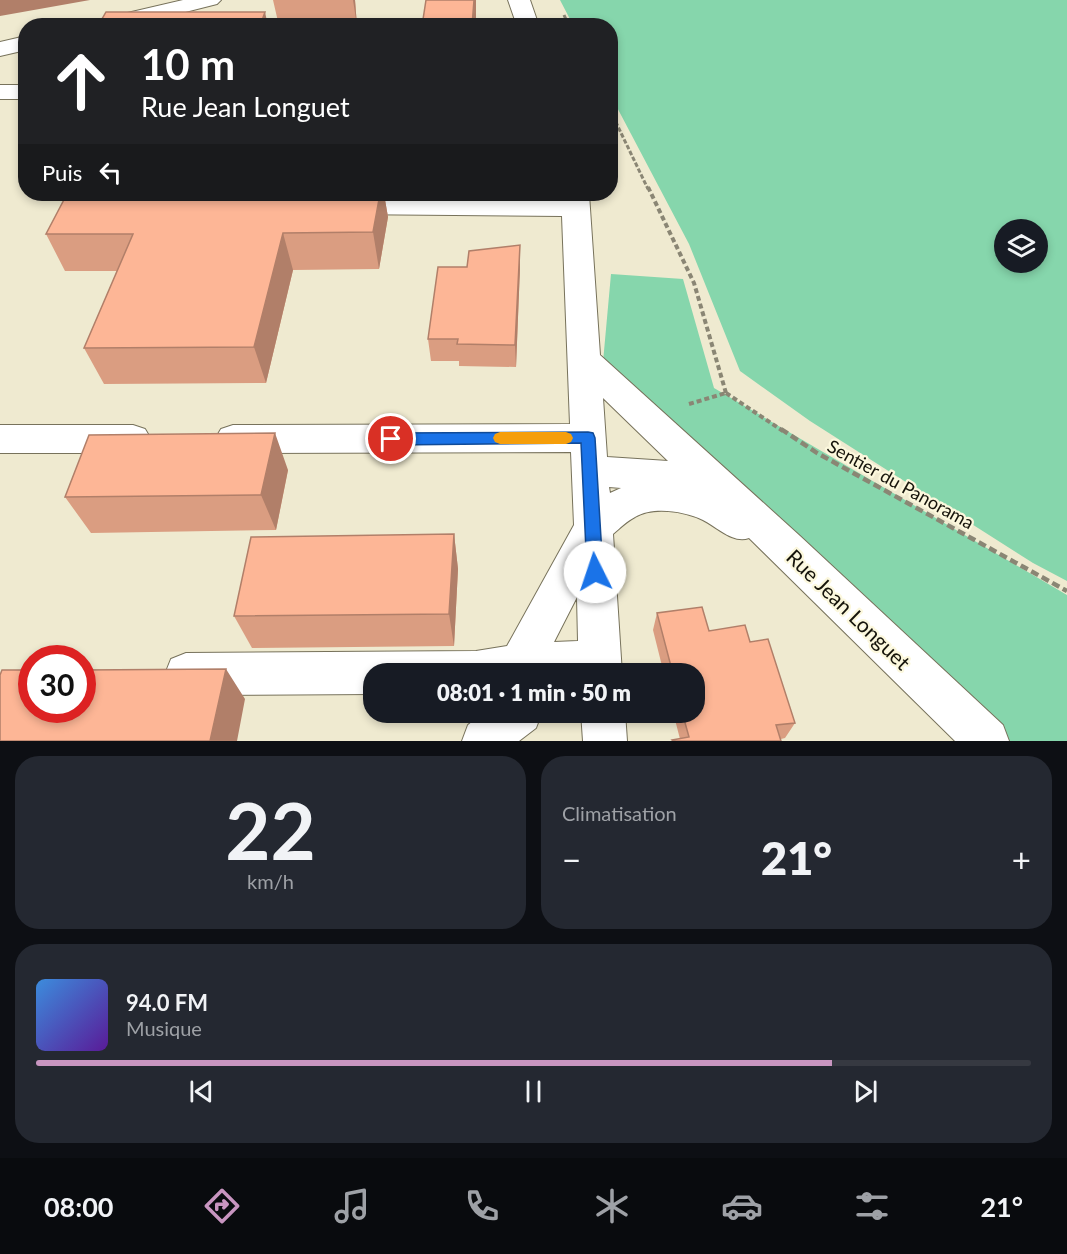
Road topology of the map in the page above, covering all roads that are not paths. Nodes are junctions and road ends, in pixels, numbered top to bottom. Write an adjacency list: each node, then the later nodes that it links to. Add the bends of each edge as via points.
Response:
1 (210, 0): 3 (street)
2 (519, 0): 4 (street)
3 (135, 18)
4 (525, 18)
5 (18, 45): 6 (street)
6 (0, 49)
7 (0, 92): 8 (street)
8 (18, 92)
9 (511, 201): 11 (street)
10 (576, 201): 12 (street)
11 (317, 204)
12 (583, 360): 16 (street); 17 (street, Rue Jean Longuet)
13 (0, 439): 14 (street)
14 (167, 439)
15 (202, 439): 16 (street)
16 (588, 454): 17 (street); 18 (street)
17 (710, 478): 19 (street, Rue Jean Longuet)
18 (592, 528): 19 (street, via 626,502 662,494 710,505); 20 (street); 21 (street)
19 (786, 548): 30 (street, Rue Jean Longuet)
20 (521, 663)
21 (601, 663)
22 (363, 673): 23 (street)
23 (147, 674)
24 (485, 723): 27 (street)
25 (506, 723): 28 (street)
26 (604, 723): 29 (street)
27 (474, 741)
28 (484, 741)
29 (605, 741)
30 (987, 741)

